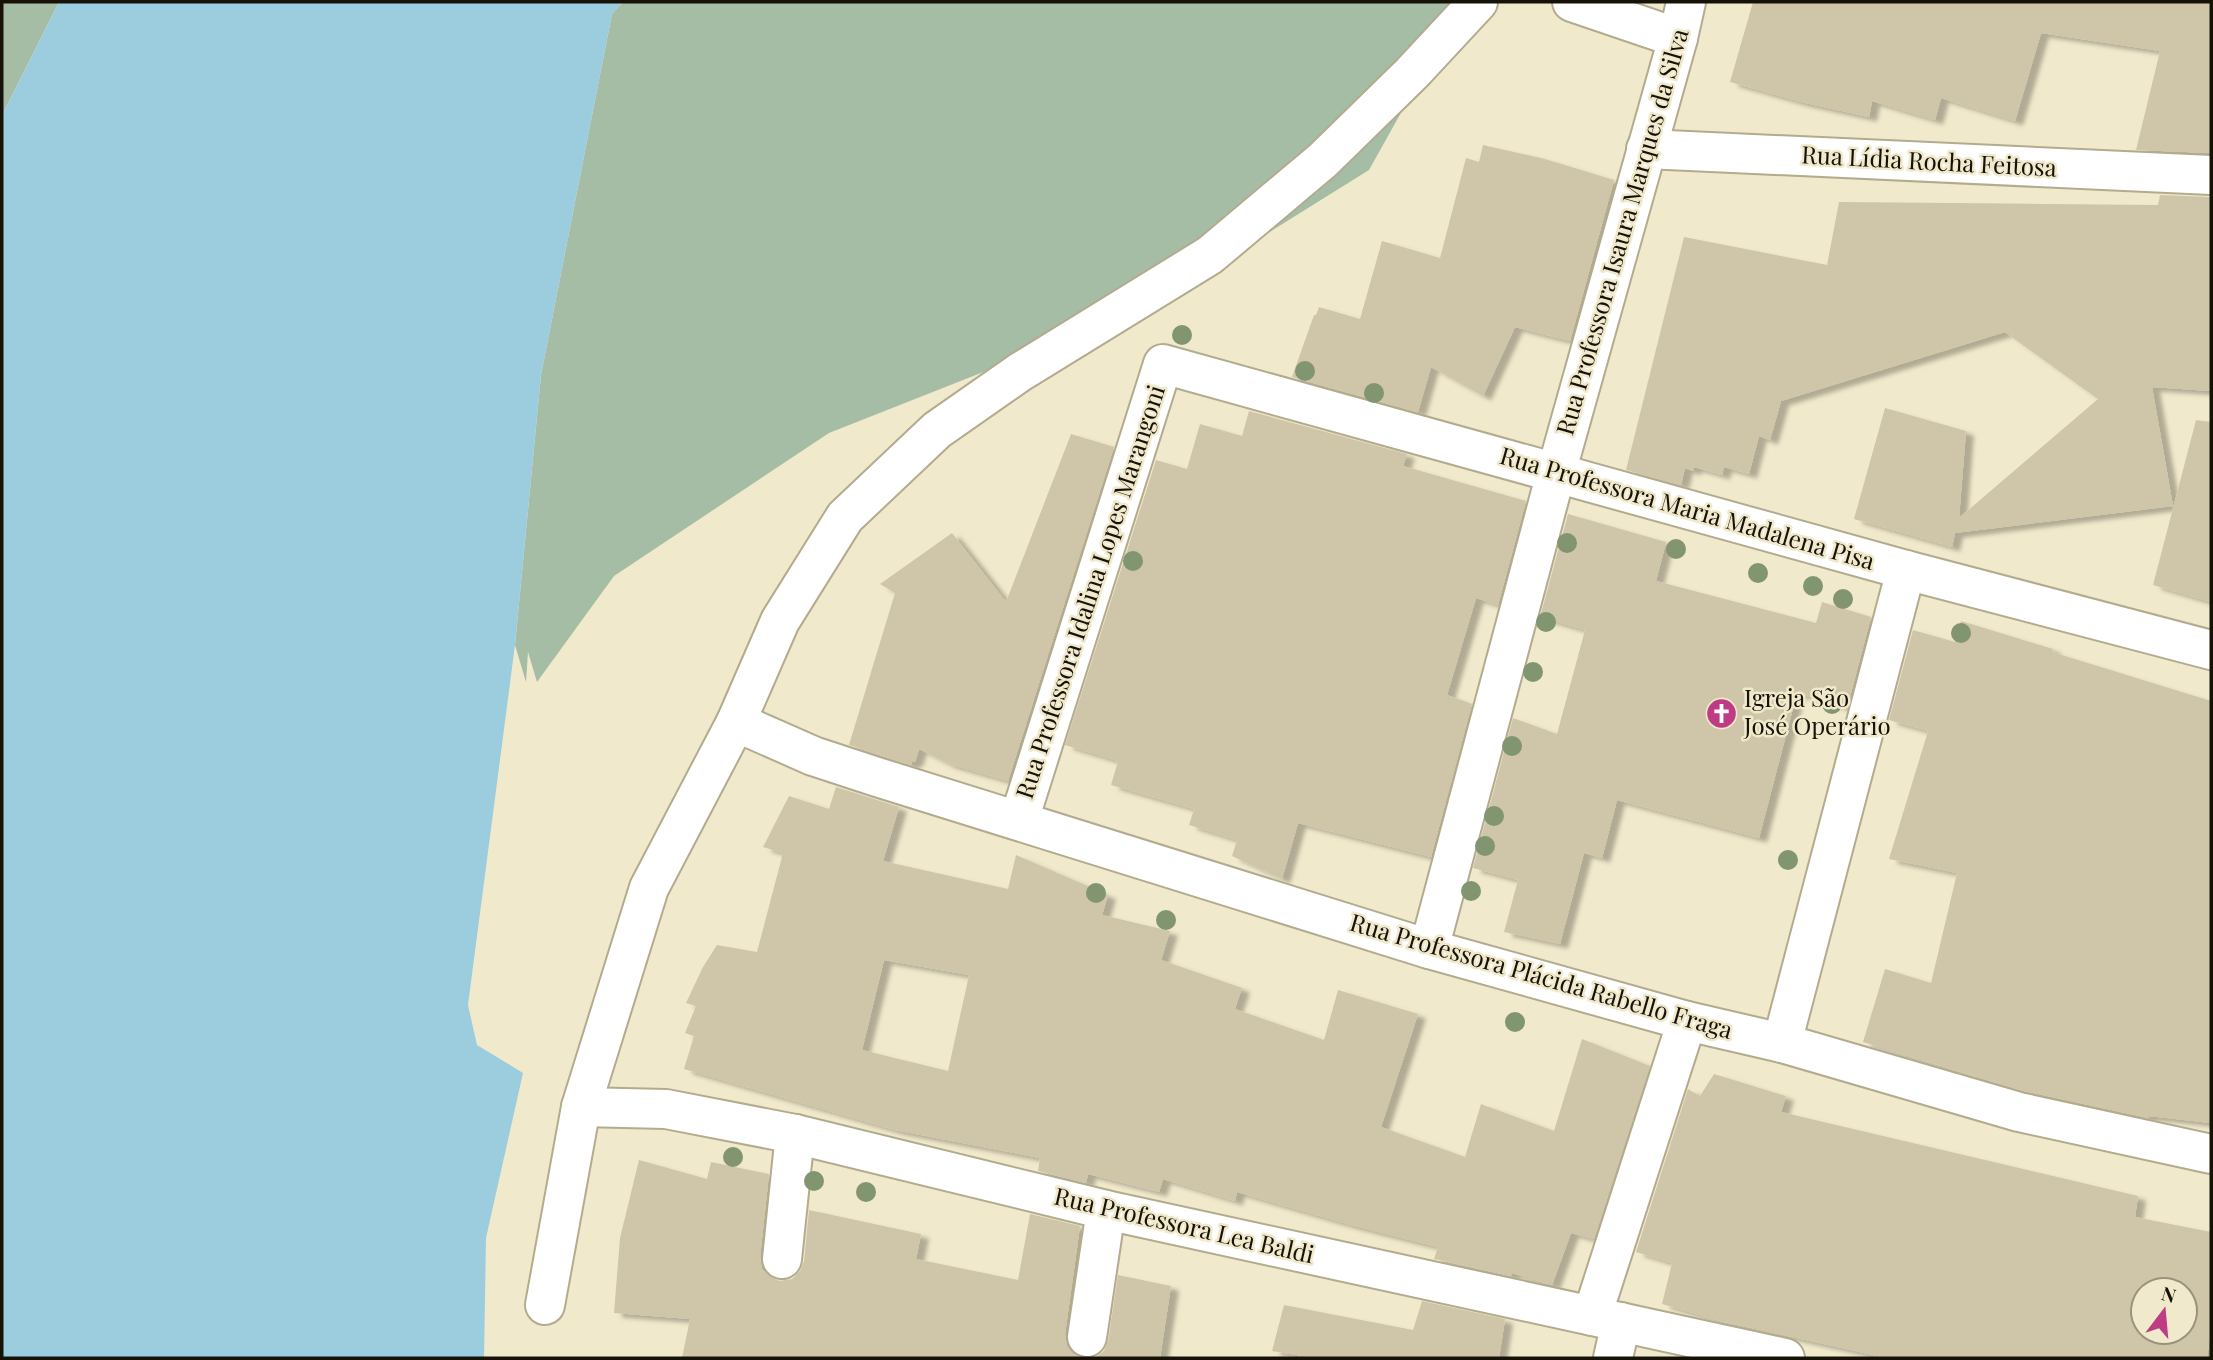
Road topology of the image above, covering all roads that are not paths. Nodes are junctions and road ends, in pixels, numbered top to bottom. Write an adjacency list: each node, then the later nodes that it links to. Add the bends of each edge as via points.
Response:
1 (1478, 2): 11 (street, via 1323,160 1210,256 1020,372 937,430 845,517 780,621)
2 (1572, 2): 4 (street)
3 (1686, 2): 4 (street, Rua Professora Isaura Marques da Silva)
4 (1678, 38): 5 (street, Rua Professora Isaura Marques da Silva)
5 (1646, 149): 6 (street, Rua Lídia Rocha Feitosa); 8 (street, Rua Professora Isaura Marques da Silva)
6 (2211, 175)
7 (1163, 364): 8 (street, Rua Professora Maria Madalena Pisa); 12 (street, Rua Professora Idalina Lopes Marangoni)
8 (1556, 473): 9 (street, Rua Professora Maria Madalena Pisa); 13 (street, Rua Professora Isaura Marques da Silva)
9 (1906, 570): 10 (street, Rua Professora Maria Madalena Pisa); 15 (street)
10 (2211, 650)
11 (736, 722): 12 (street, Rua Professora Plácida Rabello Fraga, via 813,756); 16 (street, via 649,888)
12 (1019, 820): 13 (street, Rua Professora Plácida Rabello Fraga)
13 (1429, 949): 14 (street, Rua Professora Plácida Rabello Fraga)
14 (1687, 1021): 15 (street, Rua Professora Plácida Rabello Fraga); 22 (street)
15 (1782, 1043): 18 (street, Rua Professora Plácida Rabello Fraga, via 2019,1112)
16 (581, 1107): 17 (street, Rua Professora Lea Baldi, via 666,1109); 21 (street)
17 (795, 1133): 19 (street, Rua Professora Lea Baldi); 20 (street)
18 (2211, 1154)
19 (1106, 1210): 22 (street, Rua Professora Lea Baldi); 23 (street)
20 (782, 1259)
21 (545, 1305)
22 (1609, 1332): 24 (street, Rua Professora Lea Baldi)
23 (1087, 1337)
24 (1785, 1358)

